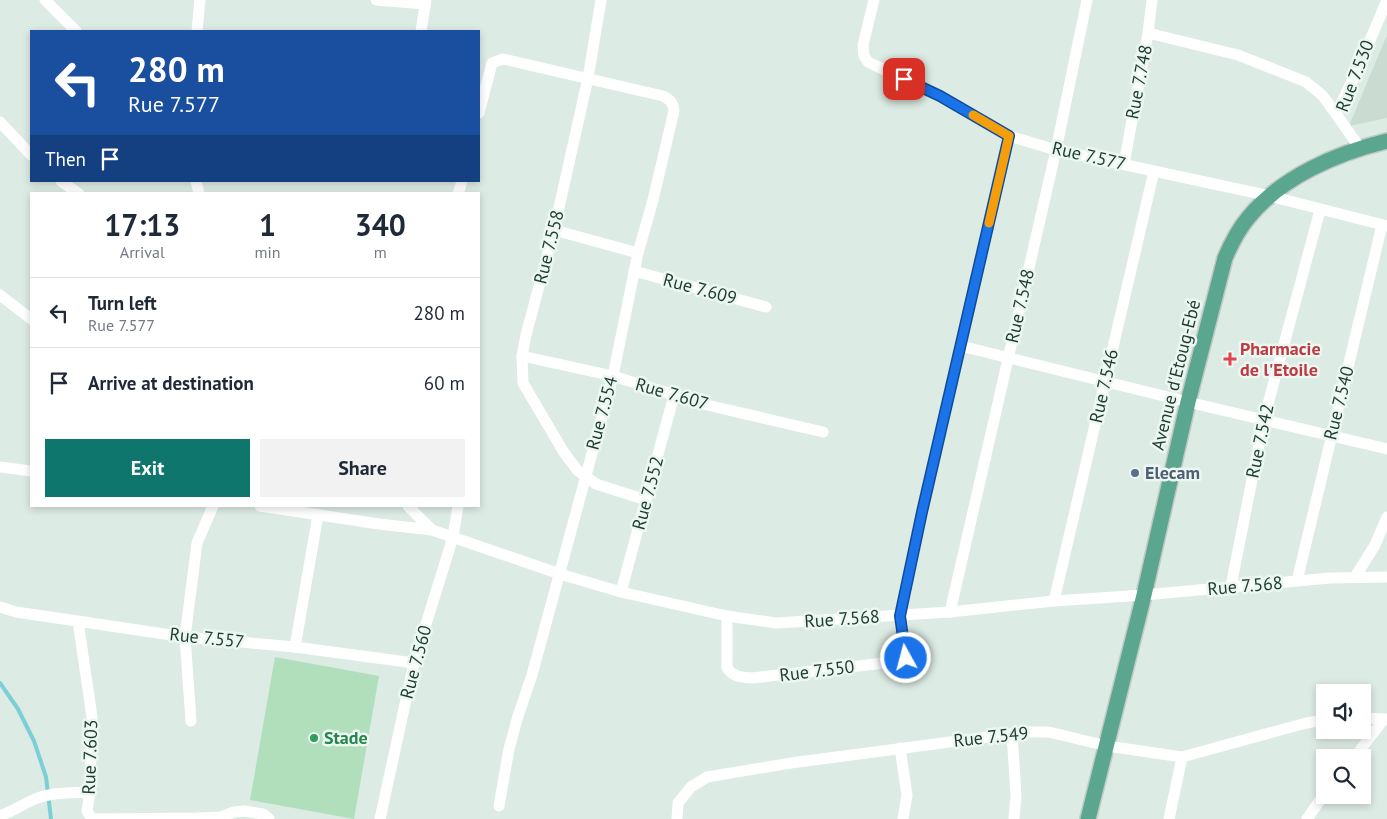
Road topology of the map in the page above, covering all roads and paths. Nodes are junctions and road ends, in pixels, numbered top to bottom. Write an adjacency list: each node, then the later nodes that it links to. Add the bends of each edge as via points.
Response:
1 (45, 0): 10 (street)
2 (200, 0): 11 (street)
3 (376, 0): 9 (street)
4 (601, 0): 14 (street, Rue 7.558)
5 (874, 0): 18 (street, Rue 7.577, via 863,45 868,62 940,96)
6 (1087, 0): 21 (street, Rue 7.548)
7 (1152, 0): 13 (street, Rue 7.748)
8 (1387, 0): 16 (street, Rue 7.530)
9 (426, 2): 12 (street)
10 (75, 30)
11 (197, 30)
12 (421, 30)
13 (1148, 33): 16 (street, via 1238,55 1306,82 1322,95); 23 (street, Rue 7.748)
14 (588, 78): 15 (street, via 503,59 492,63); 30 (street, Rue 7.558); 31 (street, Rue 7.554, via 663,96 673,104 674,111)
15 (480, 109)
16 (1336, 114): 20 (street, Rue 7.530)
17 (0, 122): 22 (street)
18 (1009, 136): 21 (street, Rue 7.577); 36 (street, Rue 7.550)
19 (1387, 141): 20 (main road, Avenue d'Etoug-Ebé)
20 (1360, 148): 27 (main road, Avenue d'Etoug-Ebé, via 1328,160)
21 (1056, 150): 23 (street, Rue 7.577); 38 (street, Rue 7.548)
22 (30, 154)
23 (1124, 164): 24 (street, Rue 7.577)
24 (1154, 170): 27 (street, Rue 7.577); 40 (street, Rue 7.546)
25 (62, 182): 26 (street)
26 (76, 192)
27 (1270, 196): 28 (street, Rue 7.577); 42 (main road, Avenue d'Etoug-Ebé, via 1248,217 1225,258)
28 (1320, 210): 29 (street, Rue 7.577); 43 (street, Rue 7.542)
29 (1384, 226): 45 (street, Rue 7.540)
30 (554, 230): 31 (street); 37 (street, Rue 7.558)
31 (638, 253): 32 (street, Rue 7.554)
32 (634, 271): 34 (street, Rue 7.609); 39 (street, Rue 7.554)
33 (0, 295): 35 (street)
34 (766, 306)
35 (30, 318)
36 (961, 346): 38 (street); 70 (street, Rue 7.550)
37 (522, 356): 39 (street, Rue 7.607); 49 (street, Rue 7.558, via 522,383 563,451)
38 (1008, 358): 40 (street); 68 (street, Rue 7.548)
39 (613, 376): 41 (street, Rue 7.607); 49 (street, Rue 7.554)
40 (1105, 381): 42 (street); 66 (street, Rue 7.546)
41 (674, 395): 44 (street, Rue 7.607); 50 (street, Rue 7.552)
42 (1188, 402): 43 (street); 65 (main road, Avenue d'Etoug-Ebé)
43 (1264, 419): 45 (street); 63 (street, Rue 7.542)
44 (822, 432)
45 (1331, 436): 46 (street); 62 (street, Rue 7.540)
46 (1387, 449)
47 (0, 467): 48 (street)
48 (30, 471)
49 (585, 477): 50 (street, via 596,484); 59 (street, Rue 7.554)
50 (646, 500): 64 (street, Rue 7.552)
51 (214, 507): 72 (street, via 197,543)
52 (266, 507): 55 (street)
53 (409, 507): 57 (street, Rue 7.568)
54 (458, 507): 58 (street, Rue 7.560)
55 (318, 516): 57 (street); 73 (street)
56 (1387, 517): 60 (street, via 1375,545)
57 (432, 530): 58 (street, Rue 7.568)
58 (453, 537): 59 (street, Rue 7.568); 74 (street, Rue 7.560)
59 (560, 574): 64 (street, Rue 7.568); 86 (street, Rue 7.554, via 511,741)
60 (1355, 577): 61 (street, Rue 7.568); 62 (street, Rue 7.568)
61 (1387, 577)
62 (1297, 581): 63 (street, Rue 7.568)
63 (1230, 586): 65 (street, Rue 7.568)
64 (621, 592): 69 (street, Rue 7.568)
65 (1144, 595): 66 (street, Rue 7.568); 80 (main road, Avenue d'Etoug-Ebé)
66 (1054, 601): 68 (street, Rue 7.568)
67 (0, 607): 71 (street, Rue 7.557)
68 (950, 612): 70 (street, Rue 7.568)
69 (727, 616): 70 (street, Rue 7.568, via 776,624); 70 (street, Rue 7.550, via 727,668 735,676 752,678 902,661 906,658)
70 (900, 616)
71 (78, 620): 72 (street, Rue 7.557); 84 (street, Rue 7.603, via 92,717)
72 (185, 638): 73 (street, Rue 7.557); 77 (street)
73 (295, 647): 74 (street, Rue 7.557)
74 (414, 663): 90 (street, Rue 7.560)
75 (1371, 718): 76 (street)
76 (1386, 719): 82 (street)
77 (191, 721)
78 (1316, 721): 83 (street, Rue 7.549)
79 (1012, 734): 80 (street, Rue 7.549, via 1049,732); 81 (street, Rue 7.549); 93 (street, via 1016,795)
80 (1107, 746): 83 (street, Rue 7.549); 94 (main road, Avenue d'Etoug-Ebé)
81 (900, 748): 91 (street, Rue 7.549, via 706,777 691,787 678,803); 92 (street, via 907,794)
82 (1361, 749)
83 (1182, 757): 95 (street)
84 (90, 792): 87 (street, via 36,798); 88 (street, Rue 7.603, via 87,811 92,819)
85 (1318, 804): 96 (street)
86 (499, 806)
87 (0, 816)
88 (197, 818): 89 (street, via 221,817 244,811 263,814)
89 (269, 819)
90 (380, 819)
91 (677, 819)
92 (903, 819)
93 (1014, 819)
94 (1088, 819)
95 (1168, 819)
96 (1307, 819)

